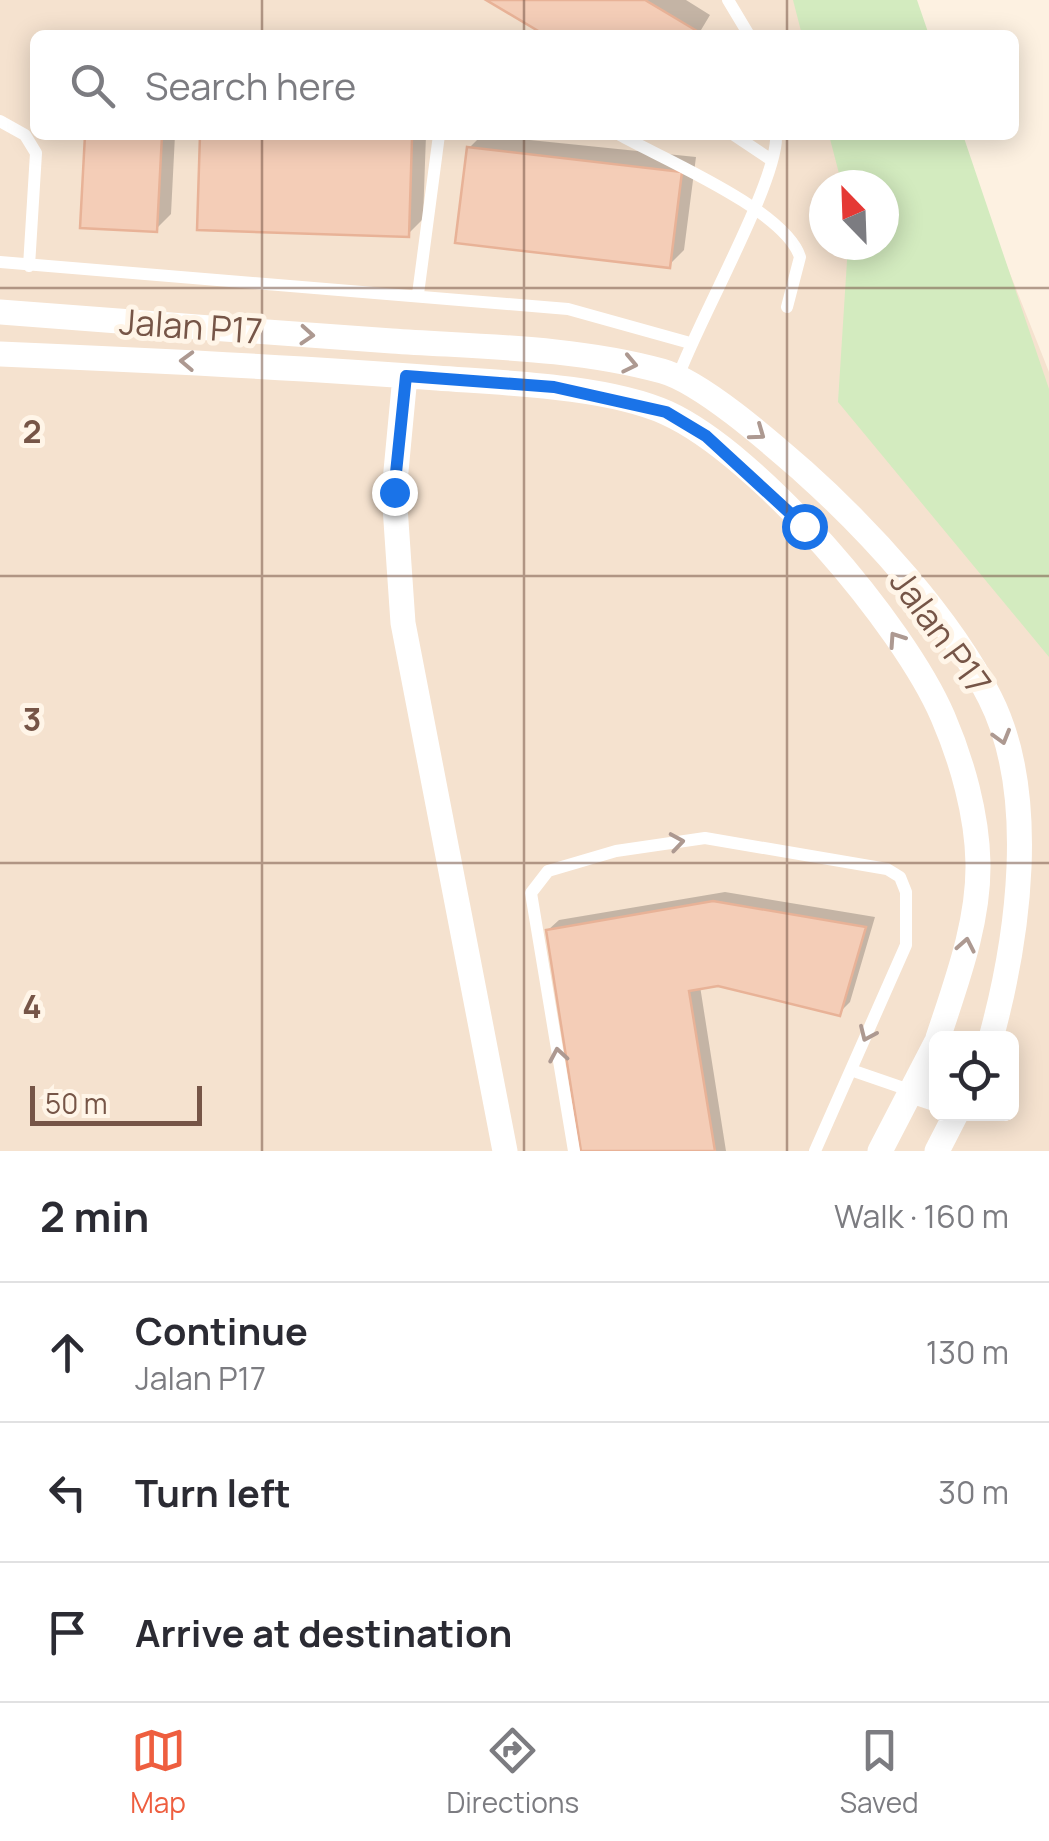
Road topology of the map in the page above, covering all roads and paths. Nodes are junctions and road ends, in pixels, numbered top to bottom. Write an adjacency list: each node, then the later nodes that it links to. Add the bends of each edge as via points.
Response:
1 (728, 0): 2 (lane)
2 (746, 30)
3 (0, 122): 11 (lane, via 25,135 36,153)
4 (438, 140): 12 (lane)
5 (629, 140): 9 (lane)
6 (742, 140): 8 (lane)
7 (775, 140): 8 (lane)
8 (770, 159): 9 (lane)
9 (753, 208): 13 (lane, via 800,257); 15 (lane)
10 (0, 262): 11 (lane)
11 (29, 266): 12 (lane)
12 (418, 294): 15 (lane, via 568,309)
13 (787, 307)
14 (0, 312): 18 (street, Jalan P17, one-way to 18, via 580,354)
15 (690, 343): 18 (lane)
16 (0, 354): 17 (street, Jalan P17, one-way to 16)
17 (406, 376): 19 (street, Jalan P17, via 554,387); 25 (street, via 394,492 403,623)
18 (678, 377): 19 (street); 21 (street, Jalan P17, one-way to 21, via 771,442 828,493 952,638 992,700 1012,774 1020,862 1012,963)
19 (666, 412): 20 (street, Jalan P17, one-way to 19, via 966,953 978,864 966,782 942,714 896,637 804,526 706,436)
20 (940, 1031)
21 (993, 1031)
22 (851, 1070): 23 (lane); 26 (lane, one-way to 22, via 530,894 548,871 616,851 705,838 900,876 906,945); 27 (lane)
23 (924, 1095): 28 (street, Jalan P17)
24 (952, 1121): 29 (street)
25 (505, 1151)
26 (574, 1151)
27 (815, 1151)
28 (880, 1151)
29 (937, 1151)

